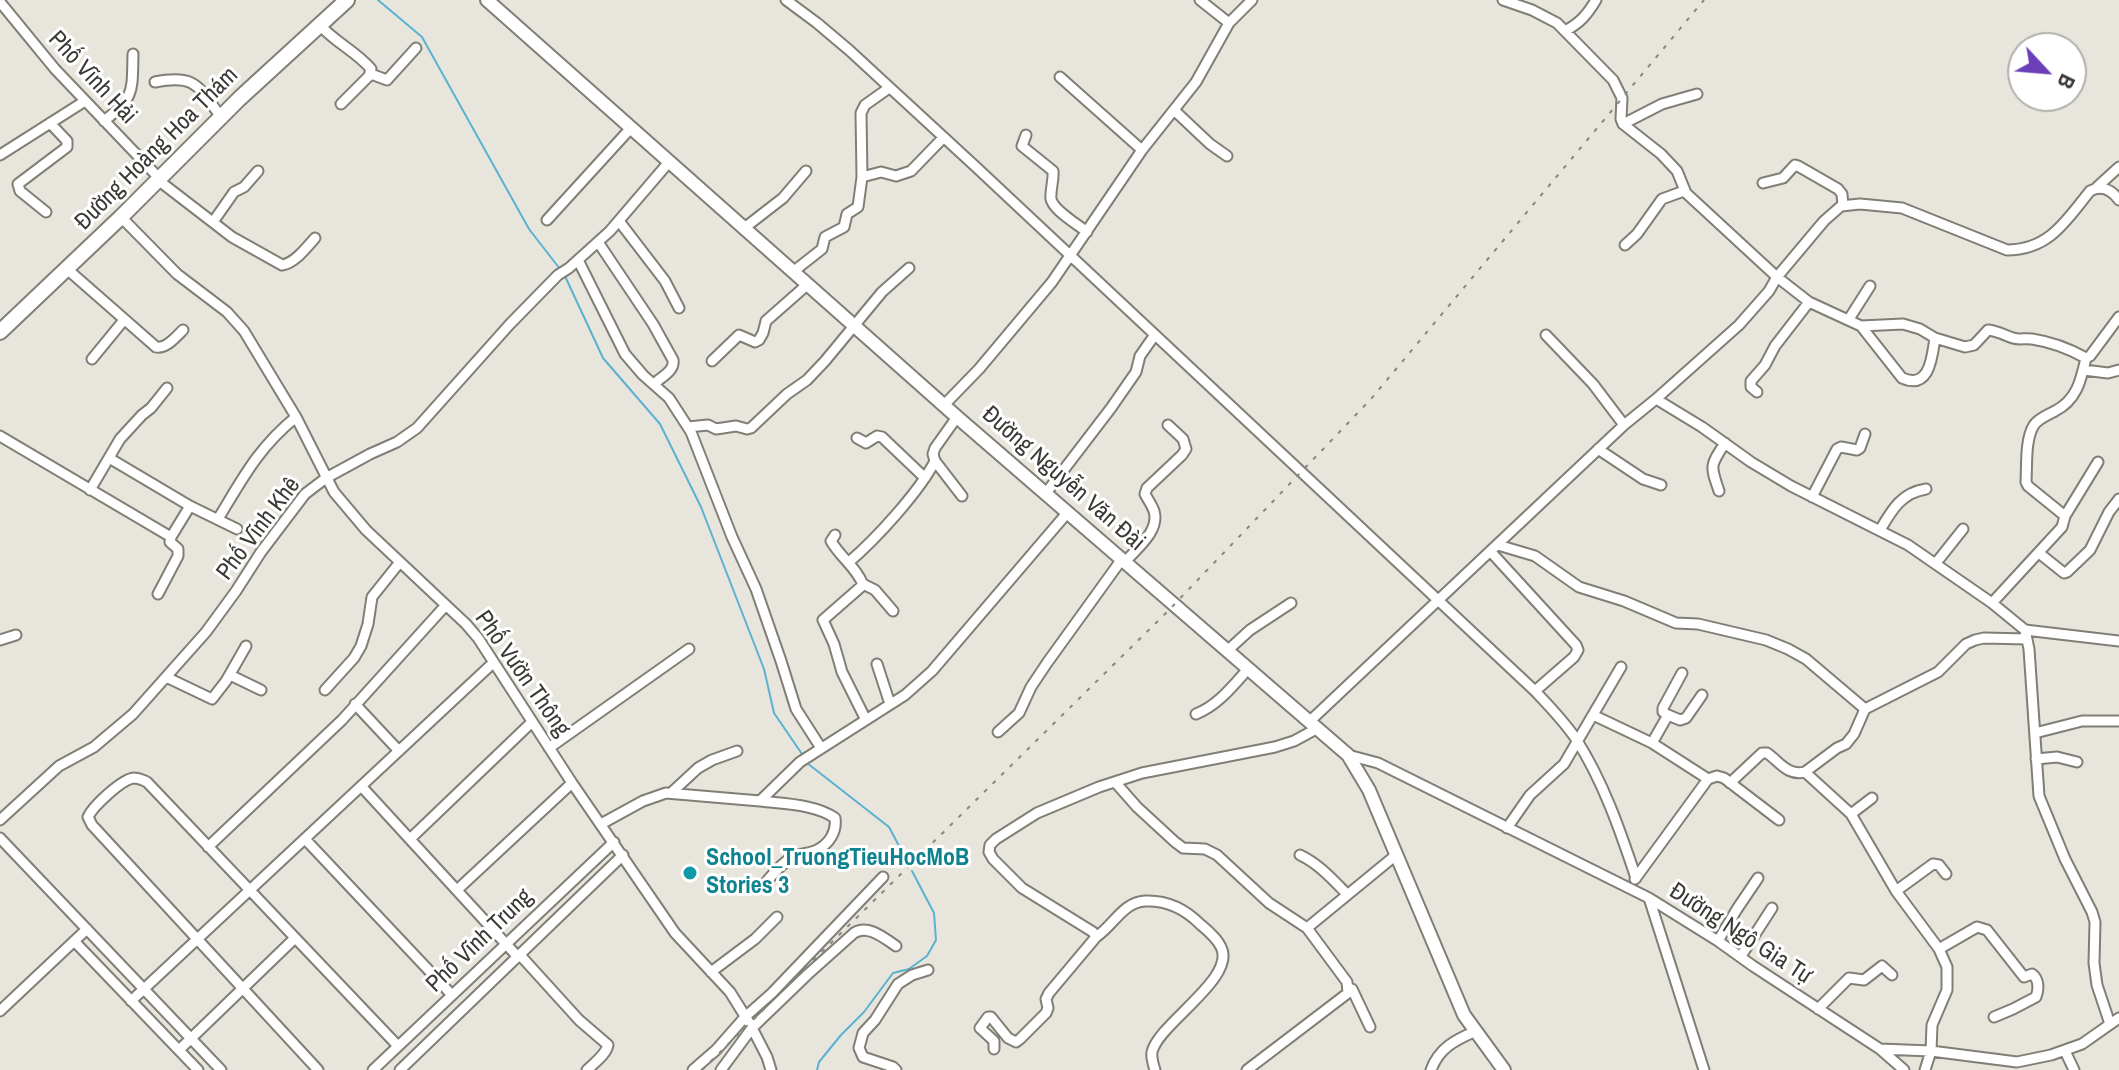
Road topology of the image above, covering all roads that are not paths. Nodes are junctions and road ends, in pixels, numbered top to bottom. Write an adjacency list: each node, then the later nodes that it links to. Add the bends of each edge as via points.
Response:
1 (347, 0): 10 (main road, Đường Hoàng Hoa Thám)
2 (487, 0): 26 (street, Đường Nguyễn Văn Đài)
3 (786, 0): 17 (street)
4 (1200, 0): 9 (street)
5 (1252, 0): 9 (street)
6 (1506, 0): 11 (street, via 1547,17)
7 (1596, 0): 11 (street, via 1578,24)
8 (1, 8): 19 (street, Phố Vĩnh Hải)
9 (1229, 23): 21 (street)
10 (319, 24): 14 (street, via 369,66); 22 (main road, Đường Hoàng Hoa Thám)
11 (1565, 31): 25 (street, via 1618,87)
12 (416, 48): 14 (street, via 387,80)
13 (133, 54): 23 (street, via 129,97)
14 (371, 74): 20 (street)
15 (1060, 77): 29 (street)
16 (155, 82): 22 (street, via 180,78 195,84)
17 (889, 88): 28 (street); 36 (street, via 862,109)
18 (1697, 94): 25 (street)
19 (85, 101): 23 (street, Phố Vĩnh Hải); 24 (street)
20 (341, 104)
21 (1175, 111): 29 (street); 31 (street)
22 (221, 117): 37 (main road, Đường Hoàng Hoa Thám)
23 (104, 121): 37 (street, Phố Vĩnh Hải)
24 (50, 123): 30 (street); 43 (street, via 67,147 18,184)
25 (1623, 124): 40 (street, via 1677,171)
26 (630, 129): 32 (street, Đường Nguyễn Văn Đài); 45 (street)
27 (1026, 135): 49 (street, via 1022,146 1053,171 1055,207)
28 (943, 138): 36 (street, via 911,171); 53 (street)
29 (1142, 150): 49 (street)
30 (0, 155)
31 (1227, 156)
32 (669, 162): 46 (street); 48 (street, Đường Nguyễn Văn Đài)
33 (2119, 167): 39 (street)
34 (258, 171): 47 (street, via 234,192)
35 (806, 171): 48 (street, via 783,198)
36 (862, 177): 57 (street, via 859,203 847,214 846,225 825,237 822,249)
37 (158, 179): 44 (main road, Đường Hoàng Hoa Thám); 47 (street, Phố Vĩnh Hải)
38 (1763, 183): 42 (street, via 1783,178 1795,165 1838,189)
39 (2097, 187): 41 (street); 42 (street, via 2052,235 2022,250 2007,250 1902,208)
40 (1684, 191): 52 (street, via 1662,199); 58 (street)
41 (2119, 200)
42 (1843, 206): 58 (street, via 1831,213)
43 (46, 212)
44 (121, 217): 56 (main road, Đường Hoàng Hoa Thám); 83 (street, Phố Vườn Thông, via 244,331)
45 (547, 220)
46 (619, 221): 51 (street); 62 (street)
47 (213, 222): 50 (street, Phố Vĩnh Hải, via 282,265)
48 (743, 229): 57 (street, Đường Nguyễn Văn Đài)
49 (1087, 232): 53 (street)
50 (315, 238)
51 (598, 242): 54 (street); 78 (street, via 673,360 672,369)
52 (1625, 245)
53 (1070, 257): 71 (street); 82 (street)
54 (578, 260): 78 (street, via 625,354); 96 (street, Phố Vĩnh Khê, via 510,324 417,428)
55 (909, 268): 66 (street)
56 (67, 269): 65 (street); 69 (main road, Đường Hoàng Hoa Thám)
57 (794, 271): 59 (street, Đường Nguyễn Văn Đài)
58 (1777, 277): 61 (street); 81 (street, via 1739,325)
59 (808, 284): 66 (street, Đường Nguyễn Văn Đài); 75 (street, via 766,321 759,340 739,335)
60 (1870, 286): 64 (street)
61 (1809, 302): 64 (street); 80 (street, via 1751,381)
62 (679, 308)
63 (2119, 317): 73 (street)
64 (1849, 319): 67 (street)
65 (124, 320): 68 (street, via 161,348); 74 (street)
66 (854, 325): 82 (street, Đường Nguyễn Văn Đài); 87 (street, via 807,380 751,428)
67 (1861, 326): 72 (street, via 1903,324); 72 (street, via 1910,381 1929,370)
68 (183, 330)
69 (0, 332)
70 (1546, 335): 86 (street)
71 (1154, 336): 102 (street, via 1136,372); 123 (street)
72 (1935, 338): 73 (street, via 1965,347 1988,330 1998,331 2054,343)
73 (2086, 358): 76 (street)
74 (92, 359)
75 (712, 361)
76 (2084, 370): 77 (street); 108 (street, via 2072,398 2038,421 2030,436 2026,482)
77 (2119, 370)
78 (654, 384): 87 (street)
79 (167, 388): 93 (street)
80 (1757, 392)
81 (1656, 399): 86 (street); 91 (street)
82 (945, 404): 84 (street, Đường Nguyễn Văn Đài)
83 (296, 417): 96 (street, Phố Vườn Thông); 109 (street, via 262,449)
84 (957, 417): 94 (street, via 940,438); 102 (street, Đường Nguyễn Văn Đài)
85 (1168, 425): 117 (street, via 1186,449 1147,488 1156,522)
86 (1624, 425): 92 (street)
87 (688, 427): 161 (street, via 756,589 796,709)
88 (1865, 434): 104 (street, via 1857,450 1837,449)
89 (0, 436): 100 (street)
90 (857, 438): 97 (street, via 866,443 882,437)
91 (1725, 443): 101 (street, via 1712,465); 104 (street)
92 (1598, 449): 98 (street); 115 (street)
93 (109, 458): 100 (street); 106 (street)
94 (935, 461): 97 (street); 103 (street)
95 (2098, 462): 108 (street)
96 (326, 478): 118 (street, Phố Vườn Thông, via 366,530); 141 (street, Phố Vĩnh Khê, via 305,494 214,622)
97 (925, 478): 119 (street)
98 (1661, 485)
99 (1926, 489): 112 (street, via 1896,504)
100 (90, 490): 114 (street)
101 (1719, 491)
102 (1046, 493): 107 (street, Đường Nguyễn Văn Đài)
103 (962, 496)
104 (1812, 497): 112 (street)
105 (2119, 499): 116 (street, via 2095,544 2067,572)
106 (190, 506): 109 (street); 114 (street)
107 (1068, 512): 117 (street, Đường Nguyễn Văn Đài); 147 (street, via 932,671)
108 (2065, 516): 116 (street)
109 (218, 519): 110 (street)
110 (237, 529)
111 (1963, 529): 120 (street)
112 (1880, 530): 120 (street)
113 (835, 535): 119 (street, via 831,541)
114 (171, 537): 122 (street, via 178,556)
115 (1494, 549): 123 (street); 144 (street, via 1578,650); 148 (street, via 1535,556 1579,587 1666,619 1788,649)
116 (2039, 553): 125 (street)
117 (1124, 560): 134 (street, Đường Nguyễn Văn Đài); 156 (street, via 1047,663 1019,713)
118 (400, 562): 126 (street, Phố Vườn Thông); 143 (street, via 372,597 365,636 354,658)
119 (849, 562): 121 (street)
120 (1936, 563): 125 (street)
121 (863, 584): 127 (street); 152 (street, via 823,620)
122 (158, 594)
123 (1439, 600): 144 (street); 155 (street)
124 (1291, 603): 134 (street)
125 (1992, 603): 129 (street)
126 (446, 605): 135 (street, Phố Vườn Thông); 146 (street)
127 (893, 611)
128 (16, 635): 130 (street)
129 (2026, 635): 131 (street); 148 (street, via 1966,644 1938,672); 157 (street)
130 (0, 640)
131 (2119, 641)
132 (246, 646): 140 (street)
133 (689, 649): 160 (street)
134 (1227, 651): 138 (street, Đường Nguyễn Văn Đài)
135 (493, 663): 154 (street, Phố Vườn Thông); 162 (street)
136 (877, 664): 147 (street)
137 (1621, 667): 150 (street)
138 (1248, 669): 149 (street, via 1219,701); 155 (street, Đường Nguyễn Văn Đài)
139 (1682, 673): 151 (street, via 1663,708)
140 (230, 675): 141 (street, via 212,699); 142 (street)
141 (166, 677): 177 (street, Phố Vĩnh Khê, via 106,738 59,766)
142 (261, 690)
143 (325, 690)
144 (1535, 691): 158 (street)
145 (1702, 695): 151 (street, via 1686,718)
146 (355, 704): 162 (street); 185 (street)
147 (890, 704): 152 (street)
148 (1865, 709): 167 (street, via 1846,744)
149 (1196, 714)
150 (1593, 715): 158 (street); 159 (street)
151 (1668, 715): 159 (street)
152 (866, 720): 161 (street)
153 (2119, 721): 157 (street, via 2082,721)
154 (532, 722): 160 (street, Phố Vườn Thông); 183 (street)
155 (1314, 724): 164 (street, Đường Nguyễn Văn Đài); 169 (street, via 1294,741 1275,747)
156 (998, 732)
157 (2035, 733): 165 (street)
158 (1576, 740): 180 (street, via 1564,764 1530,795); 191 (street, via 1602,788)
159 (1652, 743): 168 (street)
160 (549, 748): 170 (street, Phố Vườn Thông)
161 (821, 748): 175 (street)
162 (399, 751): 172 (street)
163 (737, 751): 173 (street, via 698,768)
164 (1348, 755): 180 (street, Đường Ngô Gia Tự, via 1378,763); 188 (street, Đường Nguyễn Văn Đài)
165 (2036, 759): 166 (street); 227 (street, via 2039,796 2095,922 2097,985)
166 (2077, 762)
167 (1805, 772): 171 (street, via 1786,770 1762,753); 176 (street)
168 (1708, 779): 171 (street, via 1717,776); 191 (street)
169 (1115, 782): 202 (street, via 1175,842 1217,855 1269,903); 204 (street, via 1037,813 996,839 989,852 1022,888)
170 (572, 783): 179 (street, Phố Vườn Thông); 196 (street)
171 (1730, 783): 178 (street)
172 (362, 787): 182 (street); 183 (street)
173 (671, 793): 175 (street); 179 (street, via 643,801)
174 (1872, 798): 176 (street)
175 (760, 801): 193 (street, via 827,813 836,825 827,843 789,859)
176 (1851, 814): 197 (street)
177 (0, 820)
178 (1779, 820)
179 (601, 824): 184 (street, Phố Vườn Thông)
180 (1507, 828): 194 (street, Đường Ngô Gia Tự)
181 (0, 838): 203 (street)
182 (305, 839): 195 (street); 220 (street)
183 (410, 839): 196 (street)
184 (614, 842): 186 (street, Phố Vườn Thông); 209 (street, Phố Vĩnh Trung)
185 (208, 847): 195 (street); 206 (street, via 139,778 122,783 88,817)
186 (623, 855): 212 (street, Phố Vĩnh Trung); 215 (street, Phố Vườn Thông, via 675,933)
187 (1300, 855): 198 (street)
188 (1396, 855): 198 (street); 230 (street, Đường Nguyễn Văn Đài, via 1464,1015)
189 (1946, 874): 197 (street, via 1933,864)
190 (883, 877): 224 (street)
191 (1636, 878): 194 (street)
192 (1758, 878): 208 (street)
193 (767, 881)
194 (1629, 887): 199 (street, Đường Ngô Gia Tự)
195 (250, 890): 205 (street); 206 (street)
196 (457, 890): 209 (street)
197 (1896, 891): 211 (street)
198 (1347, 894): 202 (street)
199 (1649, 898): 208 (street, Đường Ngô Gia Tự); 252 (street)
200 (1772, 908): 213 (street)
201 (777, 917): 215 (street)
202 (1307, 928): 217 (street)
203 (87, 929): 207 (street); 218 (street)
204 (1096, 937): 233 (street, via 1047,996 1046,1013 1016,1042 988,1017 980,1028 994,1041); 248 (street, via 1123,910 1142,901 1188,912 1221,947 1220,967 1213,978 1155,1044)
205 (295, 938): 219 (street); 232 (street)
206 (197, 940): 218 (street); 219 (street)
207 (74, 941): 221 (street); 223 (street)
208 (1718, 941): 213 (street, Đường Ngô Gia Tự)
209 (506, 943): 212 (street); 220 (street, Phố Vĩnh Trung)
210 (896, 946): 229 (street, via 860,929)
211 (1939, 949): 225 (street, via 1981,928 2024,977 2035,976 2036,997); 236 (street, via 1948,979 1932,1025)
212 (519, 956): 242 (street, Phố Vĩnh Trung); 243 (street, via 608,1045)
213 (1741, 956): 222 (street, Đường Ngô Gia Tự)
214 (928, 970): 247 (street, via 898,984 863,1033 863,1057)
215 (711, 972): 224 (street, Phố Vườn Thông)
216 (1892, 975): 222 (street, via 1882,966 1864,980 1849,978)
217 (1348, 988): 228 (street); 249 (street)
218 (144, 989): 221 (street); 231 (street)
219 (243, 989): 231 (street); 240 (street)
220 (452, 995): 232 (street, Phố Vĩnh Trung)
221 (131, 1001): 235 (street)
222 (1818, 1009): 234 (street, Đường Ngô Gia Tự)
223 (0, 1011)
224 (745, 1017): 229 (street, Phố Vườn Thông); 244 (street)
225 (1994, 1017)
226 (2119, 1018): 227 (street)
227 (2110, 1024): 237 (street)
228 (1370, 1027)
229 (752, 1028): 245 (street); 246 (street, Phố Vườn Thông)
230 (1476, 1031): 250 (street, via 1452,1041); 251 (street, Đường Nguyễn Văn Đài)
231 (191, 1038): 235 (street); 239 (street)
232 (398, 1046): 241 (street, Phố Vĩnh Trung)
233 (994, 1049)
234 (1880, 1049): 236 (street); 253 (street, Đường Ngô Gia Tự)
235 (179, 1050): 238 (street)
236 (1931, 1051): 237 (street, via 2017,1062); 254 (street)
237 (2065, 1051): 255 (street)
238 (198, 1070)
239 (221, 1070)
240 (318, 1070)
241 (373, 1070)
242 (400, 1070)
243 (587, 1070)
244 (693, 1070)
245 (721, 1070)
246 (771, 1070)
247 (896, 1070)
248 (1155, 1070)
249 (1247, 1070)
250 (1431, 1070)
251 (1504, 1070)
252 (1704, 1070)
253 (1904, 1070)
254 (1925, 1070)
255 (2074, 1070)

